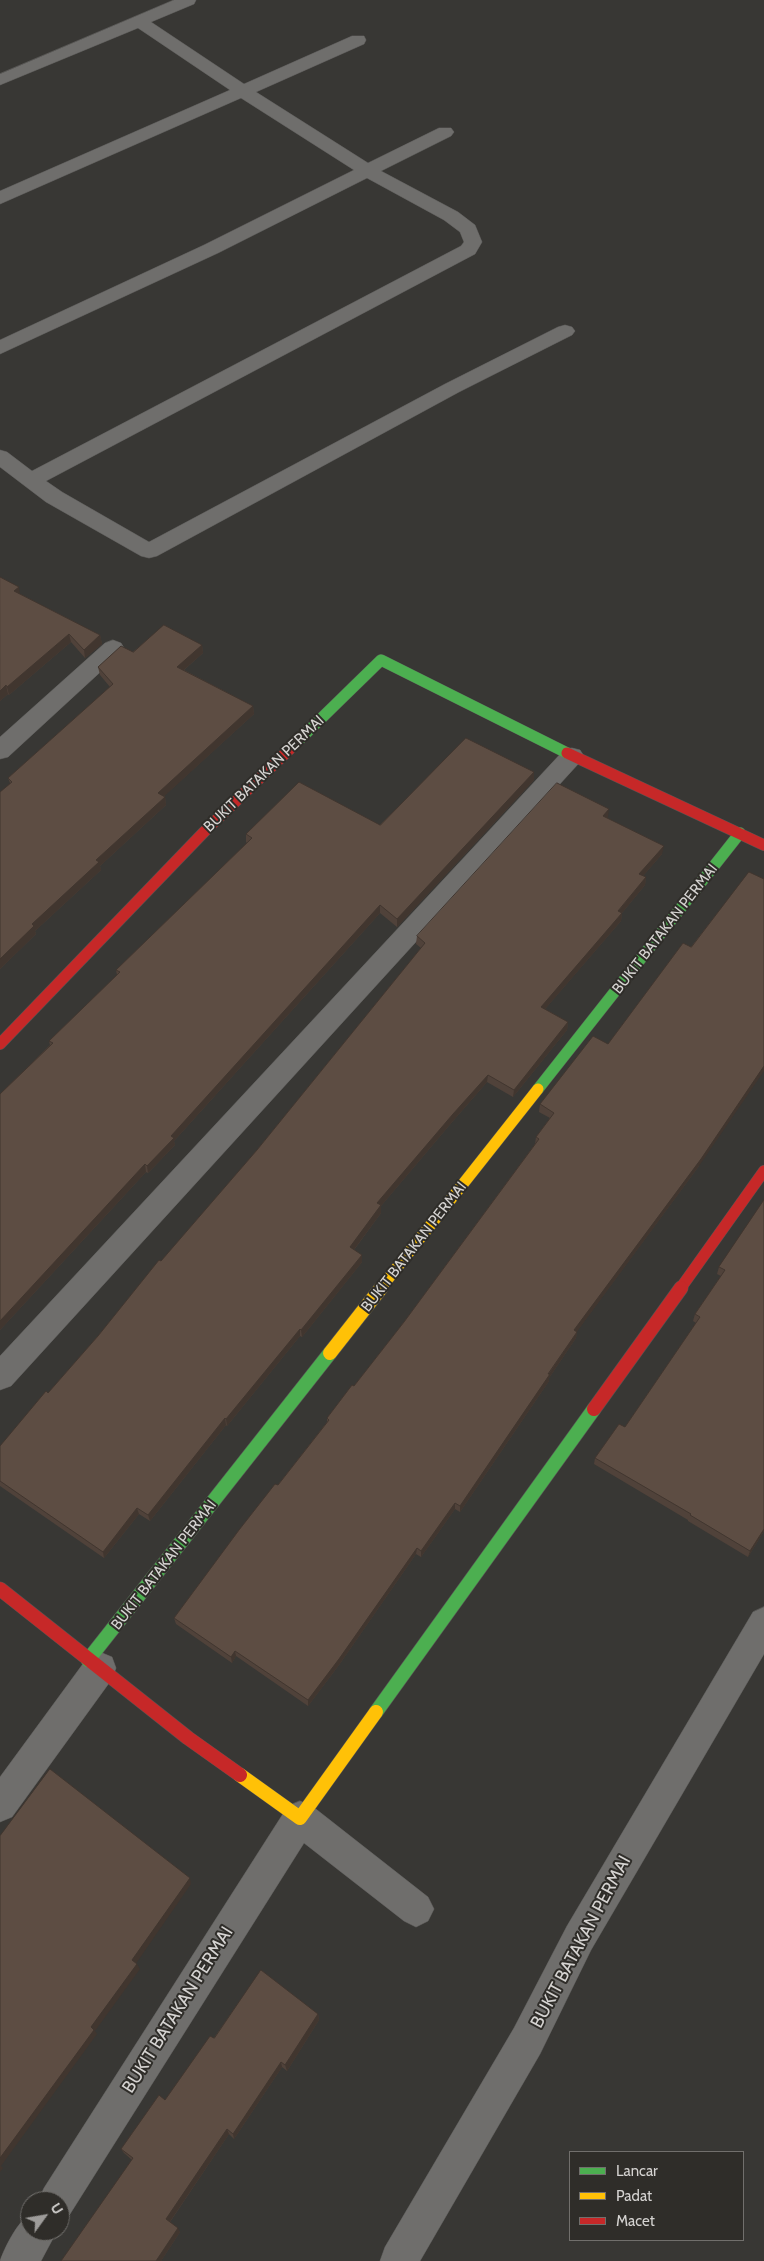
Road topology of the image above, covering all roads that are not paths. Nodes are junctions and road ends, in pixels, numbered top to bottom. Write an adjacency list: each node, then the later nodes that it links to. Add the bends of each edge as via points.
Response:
1 (188, 0): 2 (street)
2 (139, 21): 4 (street); 5 (street)
3 (358, 40): 5 (street)
4 (0, 80)
5 (241, 90): 7 (street); 8 (street)
6 (446, 132): 7 (street)
7 (368, 171): 10 (street); 12 (street, via 451,216 468,229 473,242 468,250)
8 (0, 198)
9 (565, 332): 12 (street, via 452,388 149,551 54,497)
10 (0, 348)
11 (0, 457): 12 (street)
12 (31, 480)
13 (113, 648): 14 (street)
14 (0, 751)
15 (572, 756): 16 (street, BUKIT BATAKAN PERMAI); 18 (street, BUKIT BATAKAN PERMAI, via 382,660 204,832); 20 (street)
16 (740, 833): 17 (street, BUKIT BATAKAN PERMAI); 23 (street, BUKIT BATAKAN PERMAI)
17 (764, 845)
18 (0, 1044)
19 (764, 1171): 25 (street, BUKIT BATAKAN PERMAI)
20 (0, 1377)
21 (0, 1589): 23 (street)
22 (764, 1624): 30 (street, BUKIT BATAKAN PERMAI, via 579,1938 527,2041)
23 (94, 1664): 24 (street, BUKIT BATAKAN PERMAI); 25 (street, via 188,1738)
24 (0, 1805)
25 (300, 1818): 26 (street); 27 (street, BUKIT BATAKAN PERMAI)
26 (416, 1909)
27 (63, 2191)
28 (31, 2241): 29 (street)
29 (18, 2261)
30 (399, 2261)

